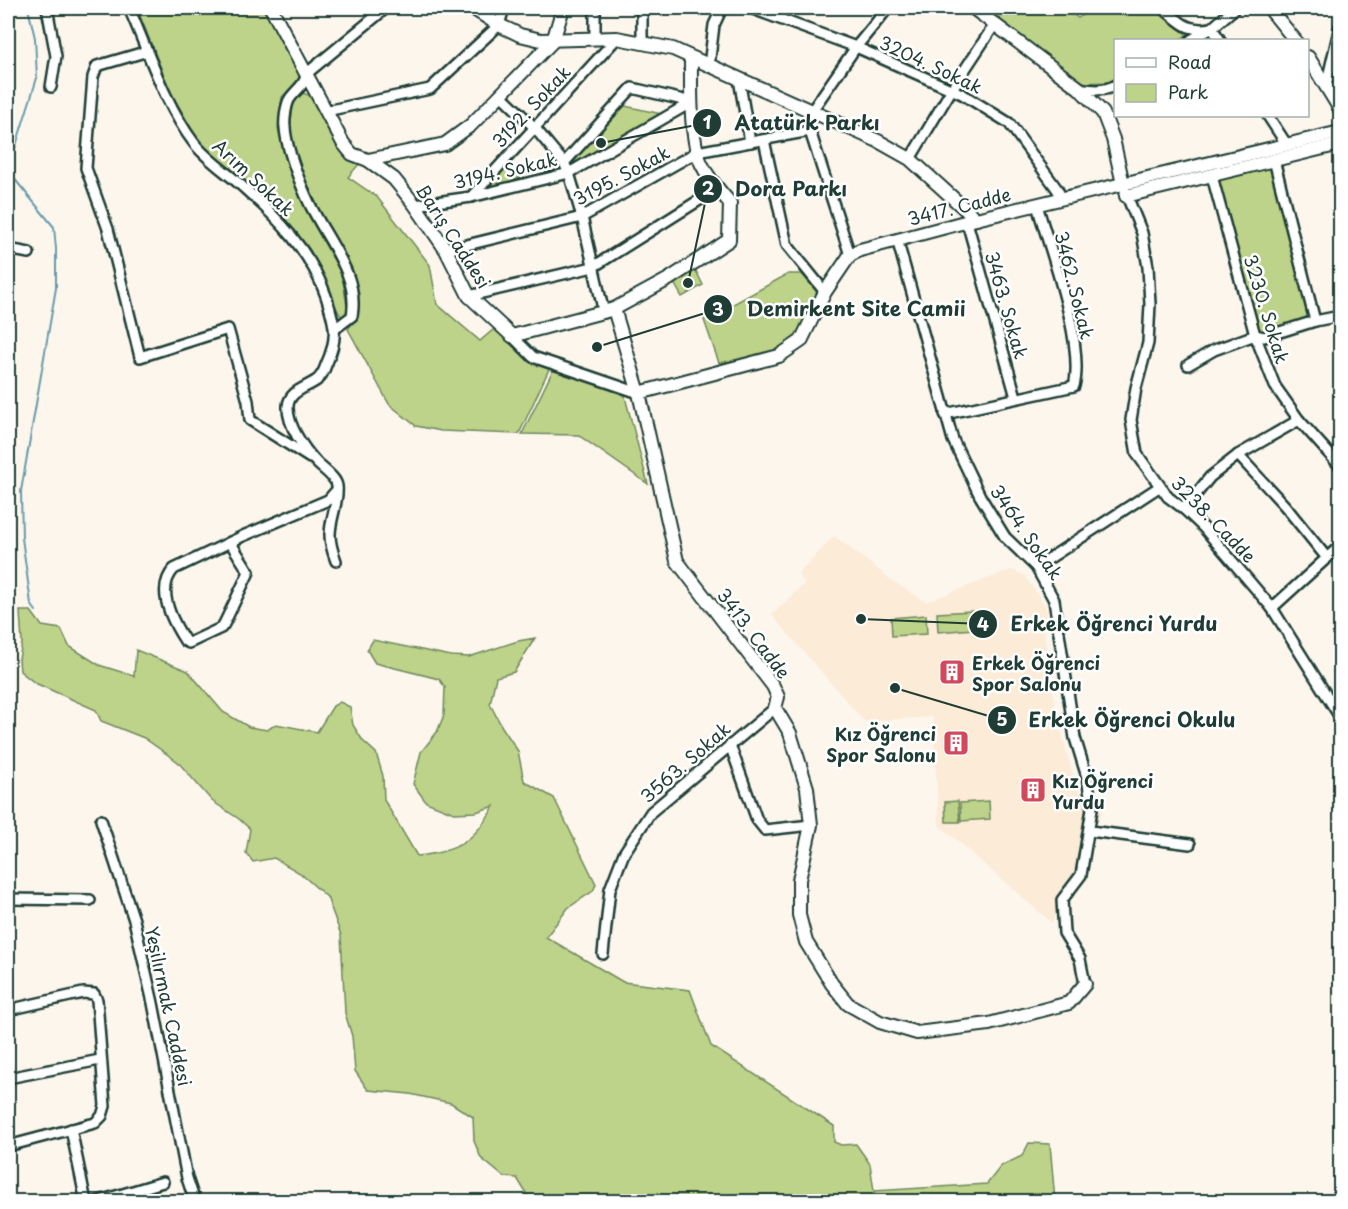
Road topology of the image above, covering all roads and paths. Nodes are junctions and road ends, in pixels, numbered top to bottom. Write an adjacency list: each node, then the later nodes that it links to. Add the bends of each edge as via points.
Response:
1 (47, 8): 37 (street, via 56,56)
2 (129, 8): 29 (street, Arım Sokak)
3 (271, 8): 33 (street, Barış Caddesi)
4 (386, 8): 33 (street)
5 (472, 8): 18 (street)
6 (504, 8): 18 (street)
7 (563, 8): 26 (street)
8 (595, 8): 21 (street)
9 (642, 8): 27 (street)
10 (722, 8): 32 (street, via 714,25)
11 (750, 8): 28 (street, 3204. Sokak)
12 (888, 8): 28 (street)
13 (973, 8): 17 (street)
14 (1163, 8): 20 (street, via 1189,28)
15 (1235, 8): 20 (street)
16 (1269, 8): 25 (street)
17 (995, 24): 39 (street); 40 (street)
18 (499, 25): 26 (street, via 520,35); 45 (street, via 430,89)
19 (1341, 26): 36 (street)
20 (1212, 28): 23 (street); 24 (street)
21 (595, 38): 22 (street); 26 (street)
22 (617, 38): 27 (street); 48 (street, 3192. Sokak)
23 (1193, 39)
24 (1219, 39)
25 (1294, 39)
26 (552, 41): 42 (street)
27 (642, 42): 30 (street)
28 (856, 47): 40 (street, 3204. Sokak); 46 (street)
29 (147, 51): 81 (street, Arım Sokak, via 195,144 246,189 303,250 325,292); 90 (street, via 97,66 87,168 108,229 140,357 228,329 250,420)
30 (691, 58): 32 (street); 43 (street)
31 (1309, 59): 36 (street)
32 (709, 66): 34 (street)
33 (306, 74): 38 (street); 41 (street, Barış Caddesi)
34 (739, 79): 46 (street); 52 (street)
35 (1114, 86): 39 (street)
36 (1326, 86): 44 (street)
37 (51, 87)
38 (300, 88): 41 (street); 81 (street, via 288,101 285,127 295,168 314,212 348,272 354,304 352,316)
39 (1079, 88): 63 (street, via 1103,113)
40 (952, 89): 56 (street); 65 (street, 3204. Sokak, via 1009,123)
41 (316, 92): 45 (street, Barış Caddesi)
42 (500, 94): 48 (street); 57 (street, via 471,125 445,144)
43 (692, 102): 55 (street); 59 (street, via 632,88); 60 (street, 3194. Sokak)
44 (1341, 109)
45 (326, 111): 57 (street, Barış Caddesi, via 343,144 352,154)
46 (811, 112): 49 (street); 56 (street)
47 (1269, 117): 54 (street)
48 (534, 127): 59 (street); 64 (street, 3192. Sokak)
49 (810, 131): 51 (street, 3195. Sokak); 74 (street)
50 (1341, 132): 54 (street, 3417. Cadde)
51 (764, 140): 52 (street, 3195. Sokak); 76 (street, via 787,245)
52 (750, 142): 55 (street, 3195. Sokak)
53 (1341, 144): 58 (street, 3417. Cadde)
54 (1287, 145): 63 (street, 3417. Cadde)
55 (697, 152): 62 (street); 68 (street, 3195. Sokak)
56 (910, 159): 69 (street)
57 (368, 160): 67 (street, Barış Caddesi, via 394,179)
58 (1274, 160): 61 (street, 3417. Cadde); 80 (street)
59 (564, 164): 60 (street)
60 (569, 173): 64 (street, 3194. Sokak); 68 (street)
61 (1212, 176): 63 (street, 3417. Cadde); 82 (street, 3230. Sokak)
62 (717, 189): 75 (street); 78 (street, via 730,203 729,240 669,279)
63 (1125, 190): 65 (street, 3417. Cadde); 92 (street, 3238. Cadde, via 1142,232 1150,304 1148,343 1131,420 1137,454)
64 (471, 197): 67 (street, 3194. Sokak)
65 (1062, 200): 66 (street, 3417. Cadde)
66 (1037, 205): 69 (street, 3417. Cadde); 86 (street, 3462. Sokak, via 1071,323 1076,376 1074,386)
67 (415, 206): 72 (street, Barış Caddesi)
68 (582, 217): 72 (street, 3195. Sokak); 75 (street)
69 (971, 220): 70 (street, 3417. Cadde); 86 (street, 3463. Sokak)
70 (897, 239): 74 (street, 3417. Cadde); 87 (street, 3464. Sokak)
71 (8, 249): 73 (street)
72 (446, 250): 77 (street, Barış Caddesi)
73 (29, 253)
74 (850, 255): 76 (street)
75 (592, 267): 77 (street); 78 (street)
76 (825, 292): 85 (street, via 801,341 779,356)
77 (469, 296): 83 (street, Barış Caddesi)
78 (609, 311): 83 (street); 85 (street, 3413. Cadde)
79 (1341, 316): 80 (street)
80 (1315, 321): 82 (street, via 1264,338)
81 (336, 328): 90 (street, Arım Sokak, via 333,351 323,373 297,391 288,406 295,431)
82 (1255, 335): 84 (street, via 1214,350); 88 (street, 3230. Sokak, via 1275,386)
83 (512, 336): 85 (street, via 533,357)
84 (1188, 365)
85 (639, 393): 101 (street, 3413. Cadde, via 677,561 773,686 778,698)
86 (1016, 398): 87 (street, 3462. Sokak)
87 (945, 414): 99 (street, 3464. Sokak, via 952,440 980,496 1005,537)
88 (1299, 420): 89 (street); 91 (street, 3230. Sokak)
89 (1238, 456): 94 (street, via 1210,477); 97 (street)
90 (314, 460): 93 (street, via 334,480)
91 (1341, 466)
92 (1159, 487): 94 (street, 3238. Cadde); 99 (street)
93 (335, 492): 95 (street, via 328,500); 98 (street, via 337,502 330,534)
94 (1184, 509): 100 (street, 3238. Cadde)
95 (230, 542): 95 (street, via 183,563 168,575 165,584 170,610 189,643 221,628 249,573)
96 (1341, 546): 97 (street)
97 (1327, 558): 100 (street)
98 (336, 561)
99 (1036, 567): 106 (street, 3464. Sokak, via 1054,600 1075,738 1092,809)
100 (1272, 608): 102 (street, 3238. Cadde)
101 (775, 708): 103 (street, 3563. Sokak); 105 (street, 3413. Cadde, via 785,723 803,772)
102 (1341, 717)
103 (730, 745): 105 (street, via 765,830); 110 (street, 3563. Sokak, via 651,812 624,853 610,889)
104 (101, 820): 120 (street, Yeşilırmak Caddesi, via 134,920)
105 (811, 825): 111 (street, 3413. Cadde, via 799,880 799,915 806,942 848,1004 880,1022 916,1033 989,1024 1069,1003)
106 (1090, 831): 107 (street); 111 (street, 3464. Sokak, via 1081,874 1062,900 1064,933 1080,959)
107 (1190, 844)
108 (8, 899): 109 (street)
109 (90, 900)
110 (603, 954)
111 (1085, 984)
112 (8, 1010): 113 (street, via 94,994)
113 (100, 1060): 114 (street); 115 (street, via 105,1106 102,1116 95,1123)
114 (8, 1078)
115 (71, 1129): 116 (street); 118 (street)
116 (8, 1146)
117 (163, 1182): 119 (street)
118 (86, 1202)
119 (96, 1202)
120 (195, 1202)

